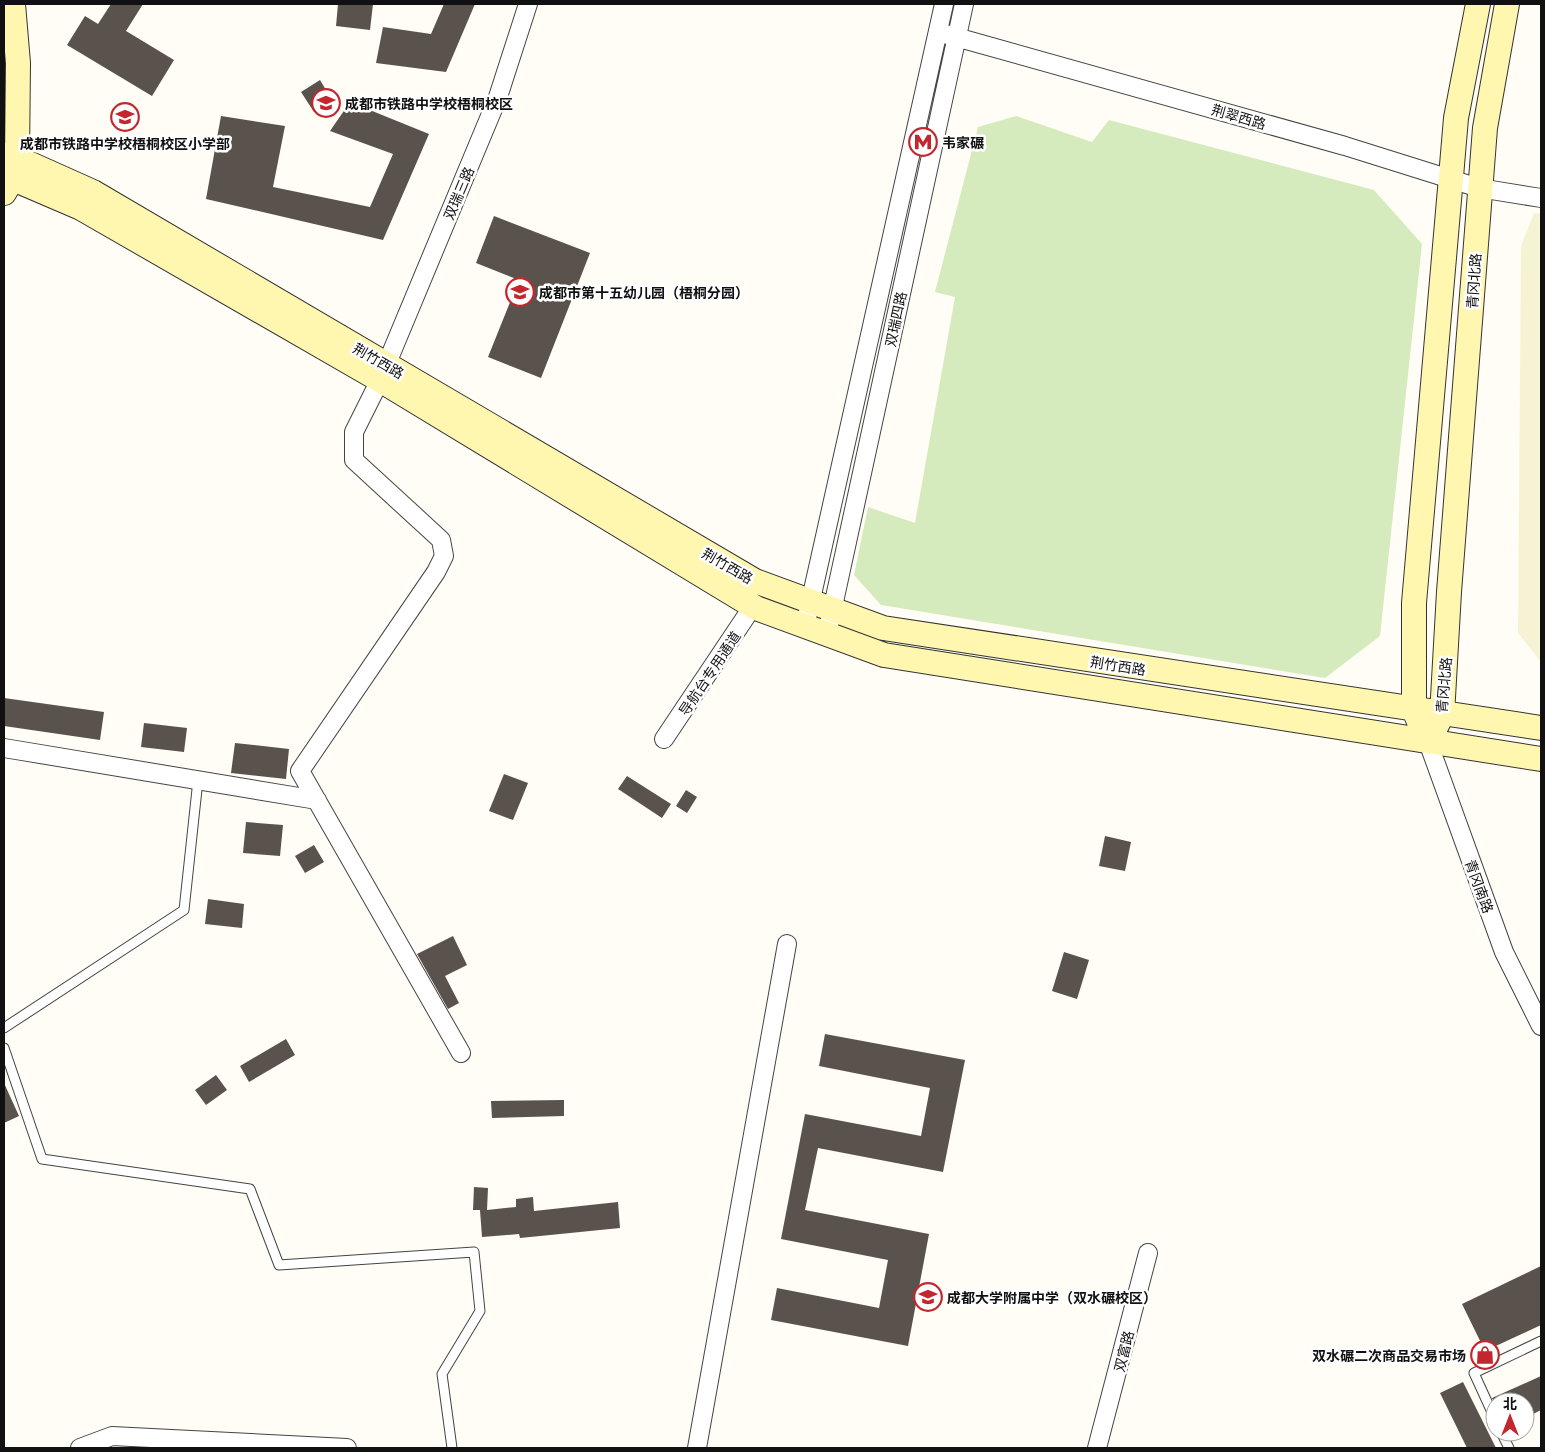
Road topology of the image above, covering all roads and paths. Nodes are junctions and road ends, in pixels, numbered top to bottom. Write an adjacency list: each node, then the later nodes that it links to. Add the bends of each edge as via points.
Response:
1 (13, 4): 9 (main road, via 18,64)
2 (528, 4): 13 (street, 双瑞三路, via 498,97)
3 (944, 4): 7 (street, 双瑞四路)
4 (964, 4): 8 (street, 双瑞四路)
5 (1478, 4): 10 (main road, 青冈北路, via 1456,118)
6 (1507, 4): 11 (main road, 青冈北路, via 1485,128)
7 (937, 32): 8 (street, 荆翠西路); 15 (street, 双瑞四路)
8 (956, 37): 10 (street, 荆翠西路); 15 (street, 双瑞四路)
9 (8, 172): 13 (main road, 荆竹西路, via 81,208)
10 (1451, 177): 11 (street, 荆翠西路); 17 (main road, 青冈北路, via 1414,602)
11 (1479, 188): 12 (street, 荆翠西路); 18 (main road, 青冈北路)
12 (1541, 198)
13 (383, 372): 14 (main road, 荆竹西路); 15 (main road, 荆竹西路, via 756,581); 25 (street, 双瑞三路, via 354,432 354,460 441,540 444,556 300,771)
14 (753, 606): 16 (main road, 荆竹西路); 20 (street, 导航台专用通道)
15 (821, 606): 16 (street, 双瑞四路); 17 (main road, 荆竹西路, via 883,628)
16 (816, 630): 21 (main road, 荆竹西路, via 884,655)
17 (1414, 710): 18 (main road, 荆竹西路); 21 (main road, 青冈北路)
18 (1442, 714): 19 (main road, 荆竹西路); 21 (main road, 青冈北路)
19 (1541, 728)
20 (664, 739)
21 (1428, 742): 23 (main road, 荆竹西路); 27 (street, 青冈南路, via 1504,952)
22 (4, 748): 24 (street)
23 (1541, 759)
24 (198, 780): 25 (street); 28 (lane, via 184,910)
25 (317, 800): 30 (street)
26 (787, 944): 37 (street)
27 (1541, 1026)
28 (4, 1028)
29 (4, 1048): 36 (lane, via 42,1159 250,1189 279,1265 474,1252 480,1311 442,1374)
30 (461, 1053)
31 (1148, 1252): 38 (street, 双富路)
32 (1541, 1341): 33 (lane, via 1474,1373)
33 (1485, 1397)
34 (80, 1448): 35 (street, via 112,1436)
35 (347, 1448)
36 (452, 1448)
37 (697, 1448)
38 (1097, 1448)

